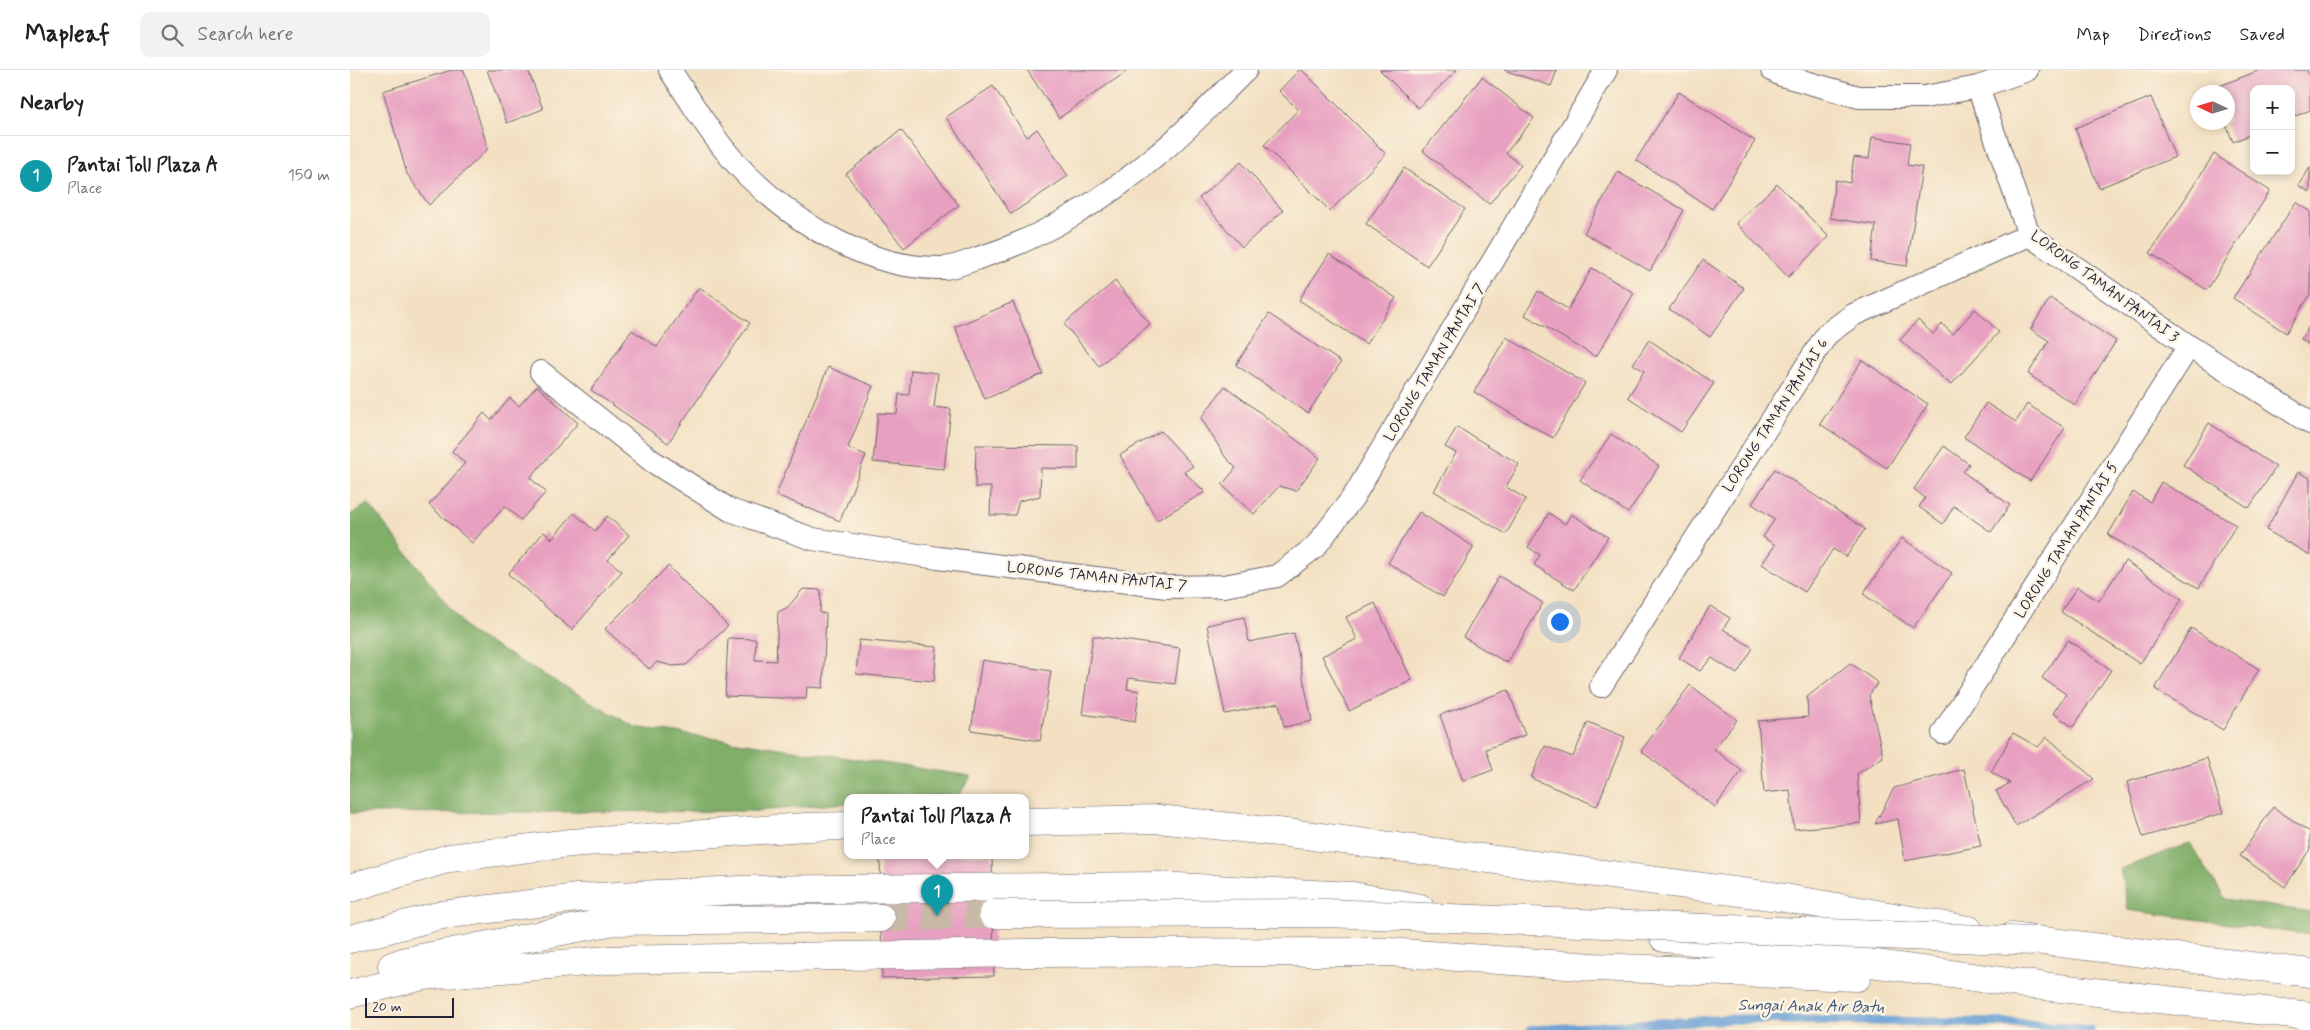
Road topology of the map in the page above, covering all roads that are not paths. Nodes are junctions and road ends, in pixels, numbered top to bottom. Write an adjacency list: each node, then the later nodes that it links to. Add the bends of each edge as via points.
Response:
1 (670, 70): 2 (street, via 726,152 747,176 790,213 882,262 947,268 1004,250 1083,210 1156,156)
2 (1246, 70)
3 (1606, 70): 9 (street, LORONG TAMAN PANTAI 7, via 1354,496 1315,547 1277,576 1224,586 1167,587 938,558 813,538 730,510 652,461)
4 (1772, 70): 6 (street, via 1859,96 1925,97)
5 (2027, 70): 6 (street)
6 (1978, 87): 7 (street, LORONG TAMAN PANTAI 3)
7 (2029, 236): 8 (street, LORONG TAMAN PANTAI 3); 11 (street, LORONG TAMAN PANTAI 6, via 1853,316 1827,334)
8 (2189, 346): 10 (street, LORONG TAMAN PANTAI 3); 12 (street, LORONG TAMAN PANTAI 5)
9 (541, 372)
10 (2310, 423)
11 (1601, 686)
12 (1943, 733)
13 (1029, 822): 19 (highway, bridge, via 1158,819 1306,834 1779,897)
14 (844, 826): 15 (highway, via 570,843 450,858)
15 (350, 888)
16 (993, 914): 19 (highway, bridge, via 1326,913)
17 (881, 918): 21 (highway, via 614,921 406,961)
18 (350, 939): 22 (highway, via 442,915 577,898 741,890 1158,886 1352,896 1483,918 1752,947)
19 (2034, 940): 20 (highway)
20 (2310, 973)
21 (350, 981)
22 (2024, 984): 23 (highway, via 1594,967 1389,952 1027,953 608,960 423,976); 24 (highway)
23 (350, 994)
24 (2310, 1016)

